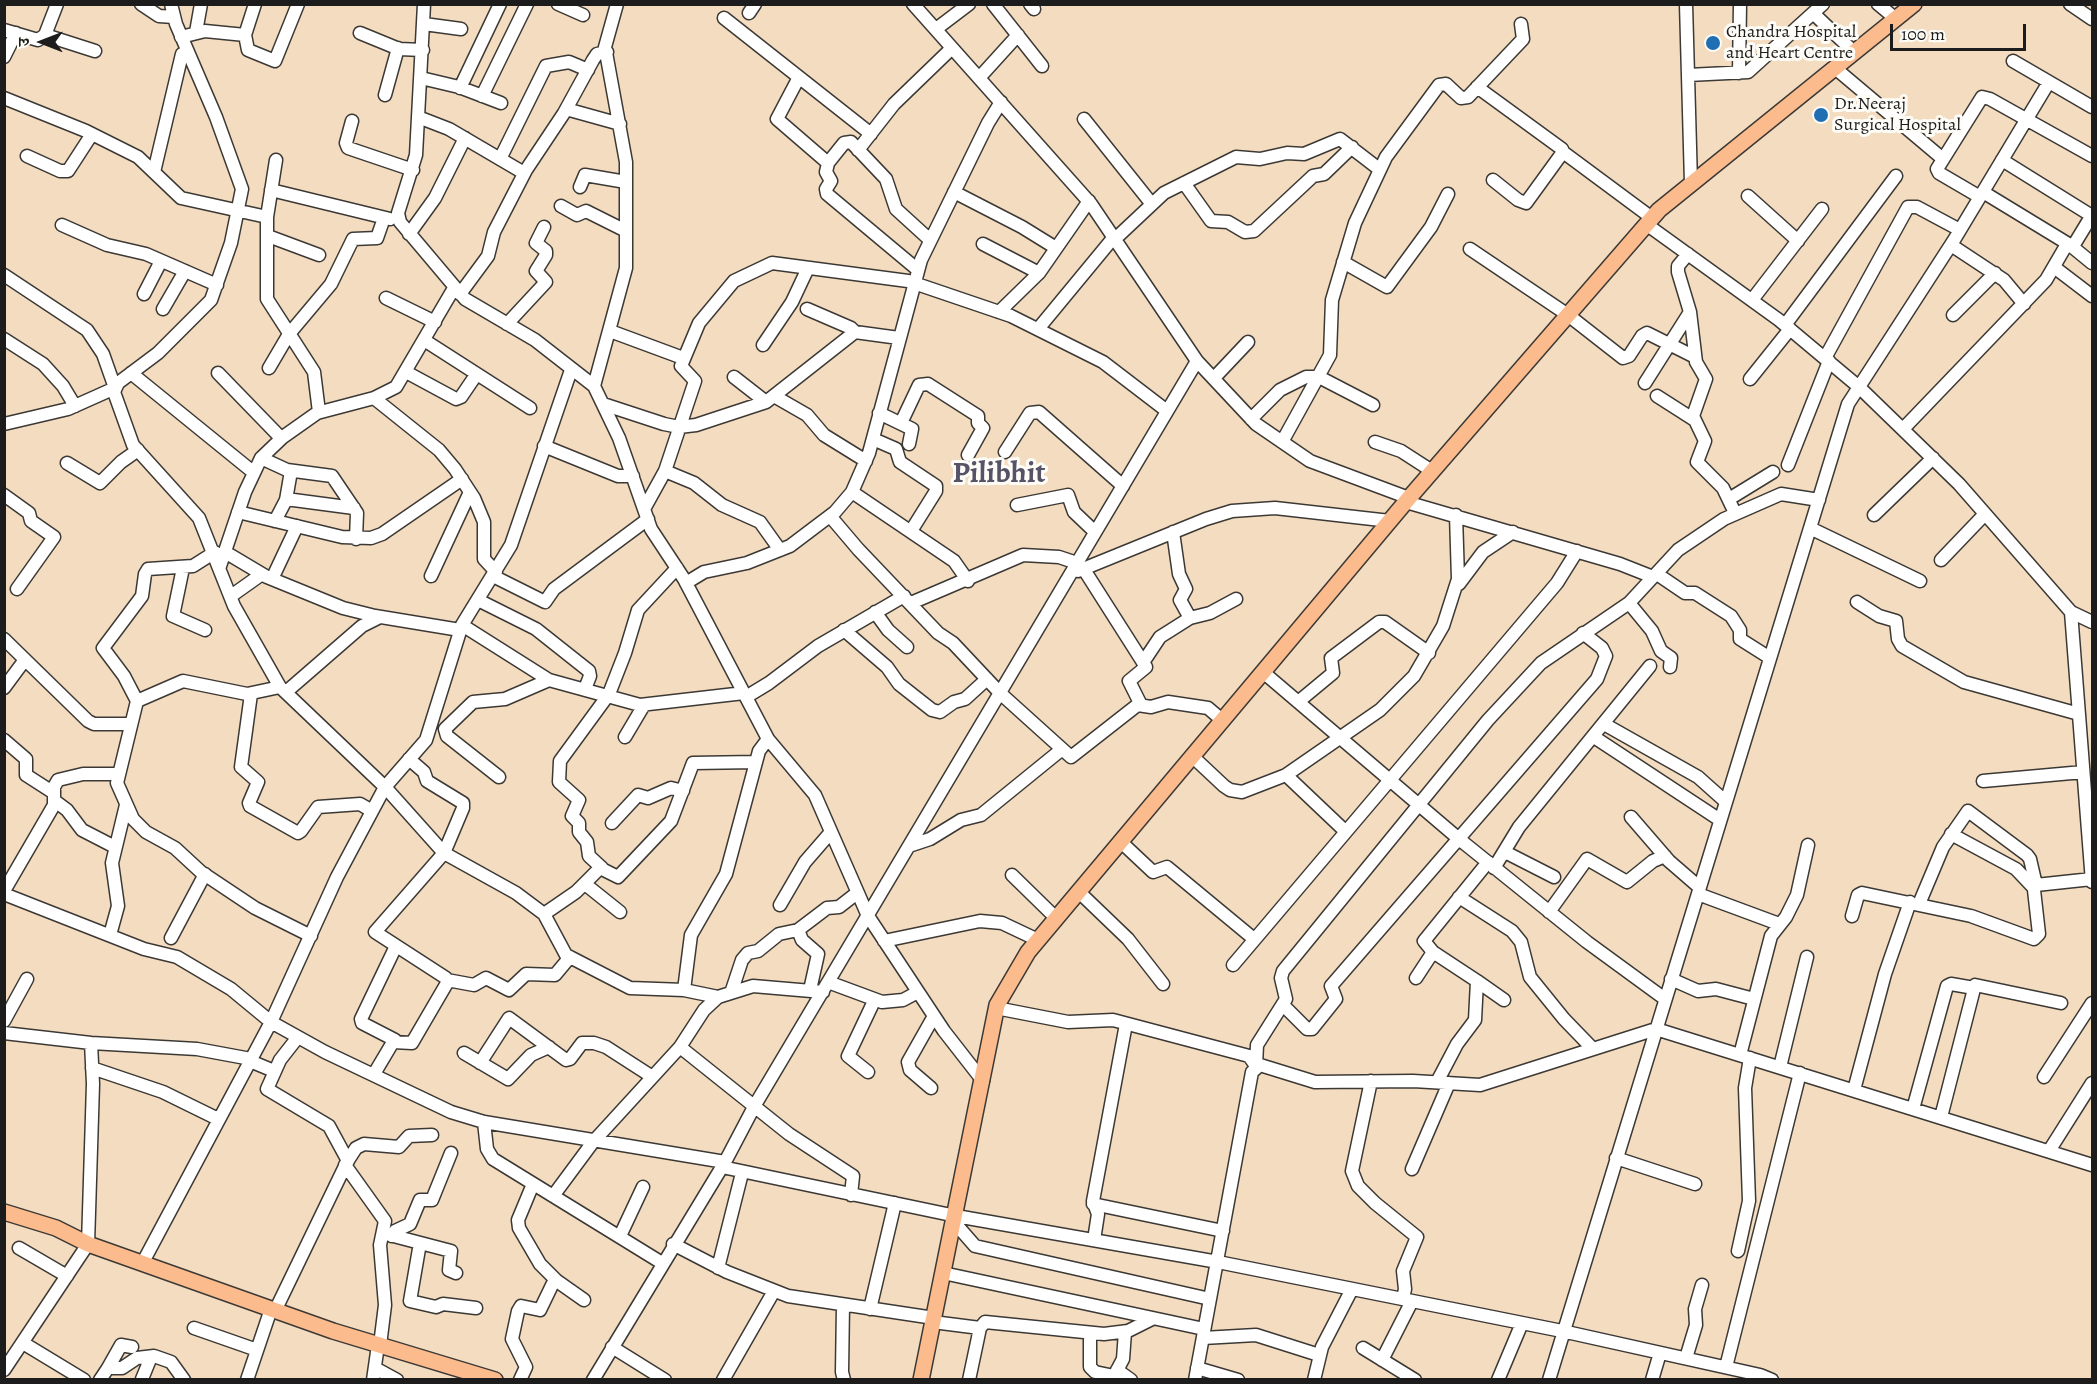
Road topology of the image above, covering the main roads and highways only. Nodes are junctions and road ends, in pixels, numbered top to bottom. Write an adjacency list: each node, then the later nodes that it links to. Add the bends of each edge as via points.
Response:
1 (1914, 4): 4 (main road, via 1649,221 1432,471 1028,952 996,1008)
2 (4, 1212): 3 (main road, via 273,1310)
3 (495, 1380)
4 (921, 1380)

